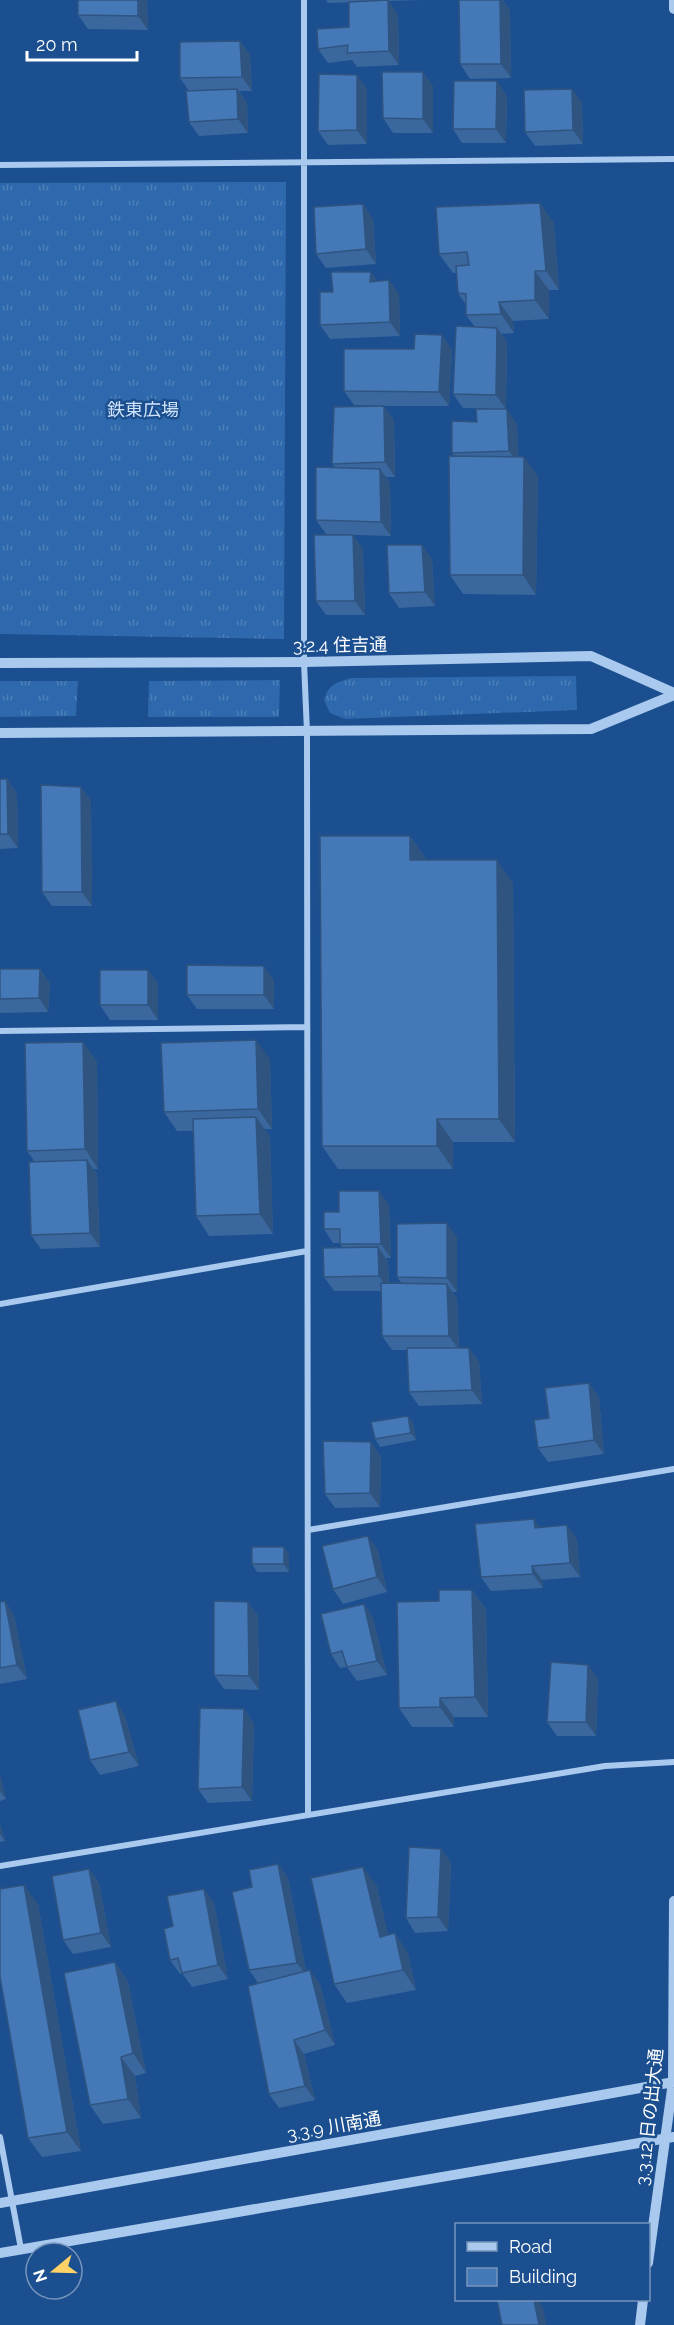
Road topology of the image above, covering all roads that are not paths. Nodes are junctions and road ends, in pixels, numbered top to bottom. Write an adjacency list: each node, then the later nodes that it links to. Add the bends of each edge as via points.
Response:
1 (304, 0): 5 (street)
2 (674, 0): 3 (street)
3 (674, 9)
4 (674, 159): 5 (street)
5 (304, 163): 6 (street); 7 (street)
6 (0, 165)
7 (304, 662): 8 (street, 3.2.4 住吉通); 9 (street, 3.2.4 住吉通, via 591,656); 10 (street)
8 (0, 663)
9 (674, 694): 10 (street, 3.2.4 住吉通, via 591,729)
10 (307, 732): 11 (street, 3.2.4 住吉通); 12 (street)
11 (0, 734)
12 (307, 1027): 13 (street); 14 (street)
13 (0, 1031)
14 (308, 1251): 15 (street); 17 (street)
15 (0, 1304)
16 (674, 1469): 17 (street)
17 (308, 1530): 19 (street)
18 (674, 1762): 19 (street, via 605,1766)
19 (308, 1815): 20 (street)
20 (0, 1866)
21 (674, 1901): 22 (street, 3.3.12 日の出大通)
22 (674, 2082): 24 (street, 3.3.12 日の出大通); 25 (street, 3.3.9 川南通)
23 (0, 2137): 25 (street)
24 (670, 2137): 27 (street); 28 (street, 3.3.12 日の出大通)
25 (12, 2201): 26 (street, 3.3.9 川南通); 27 (street)
26 (0, 2203)
27 (21, 2249): 29 (street)
28 (650, 2252)
29 (0, 2253)
30 (643, 2301): 31 (street)
31 (640, 2325)

